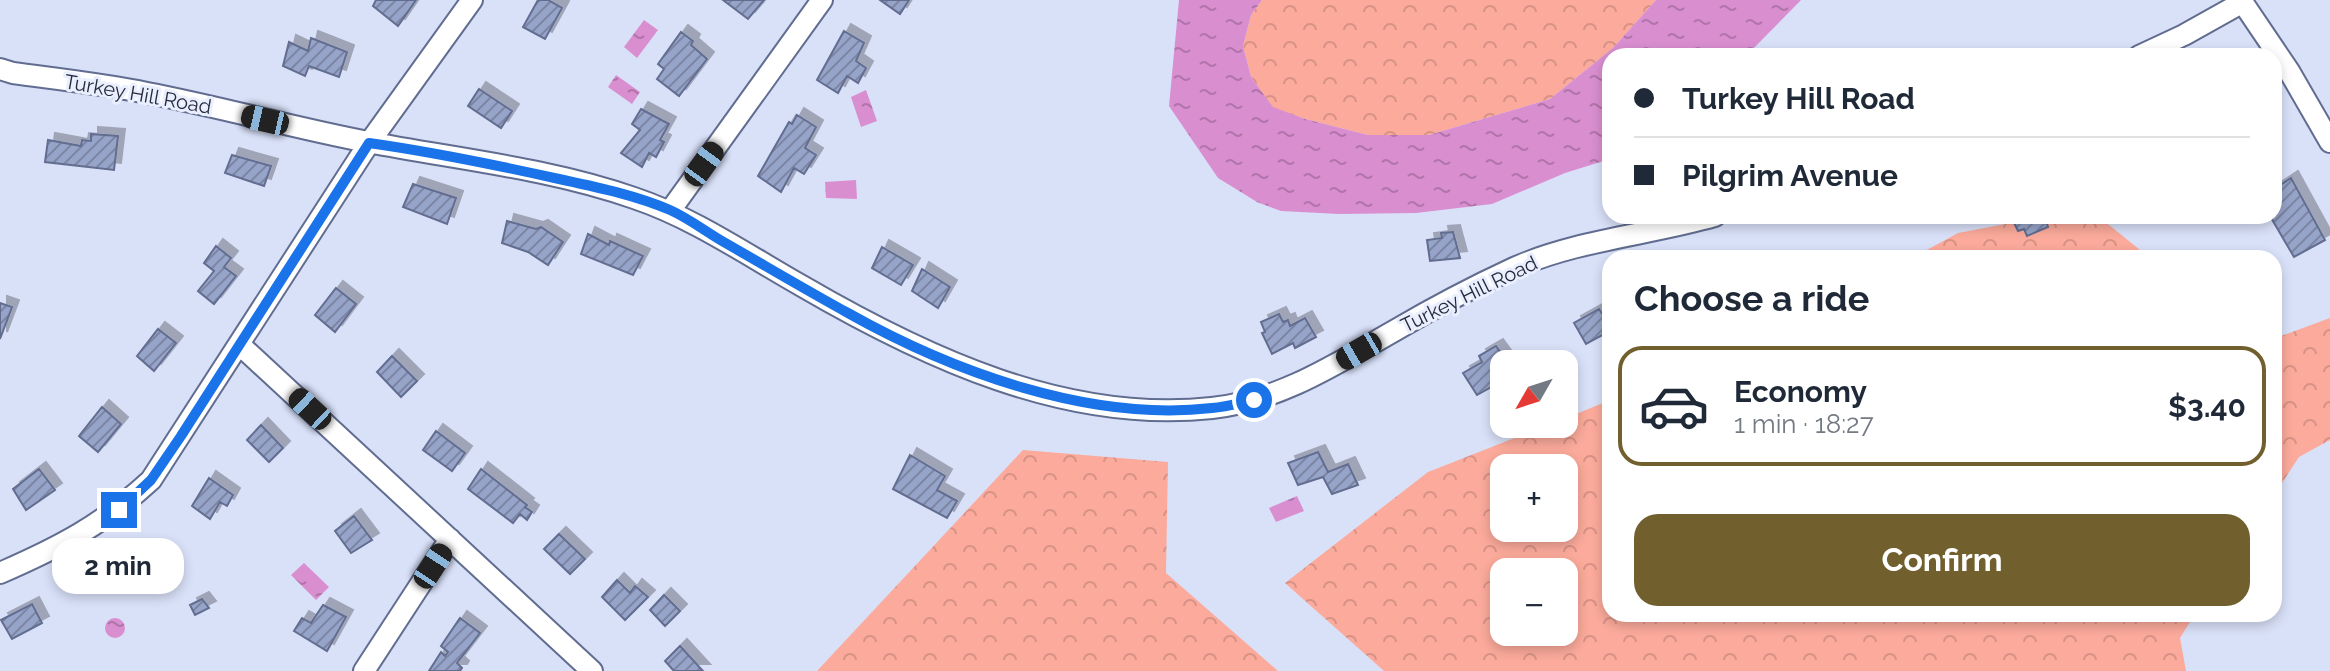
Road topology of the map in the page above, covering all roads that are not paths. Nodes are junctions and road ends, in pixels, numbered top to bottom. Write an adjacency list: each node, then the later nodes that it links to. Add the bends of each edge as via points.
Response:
1 (472, 0): 9 (street)
2 (822, 0): 10 (street)
3 (2242, 1): 4 (street); 5 (street)
4 (2156, 48)
5 (2274, 48)
6 (2282, 61): 8 (street)
7 (0, 69): 9 (street, Turkey Hill Road, via 143,92)
8 (2330, 142)
9 (369, 143): 10 (street, Turkey Hill Road, via 502,166); 12 (street)
10 (670, 211): 11 (street, Turkey Hill Road, via 849,314 963,367 1086,402 1171,410 1254,400 1294,386 1518,266)
11 (1680, 224)
12 (240, 345): 13 (street); 14 (street, via 151,480 83,534)
13 (450, 539): 15 (street); 16 (street)
14 (0, 573)
15 (364, 671)
16 (592, 671)

